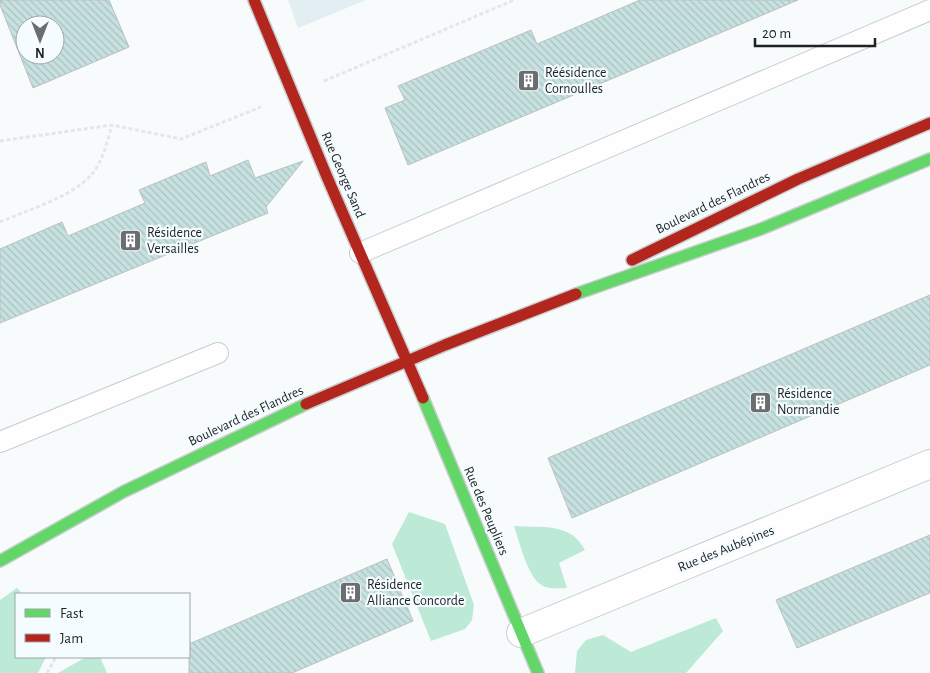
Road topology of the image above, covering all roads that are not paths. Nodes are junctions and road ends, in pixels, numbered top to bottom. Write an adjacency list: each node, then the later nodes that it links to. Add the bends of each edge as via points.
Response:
1 (254, 0): 5 (street, Rue George Sand)
2 (930, 10): 5 (lane)
3 (930, 123): 6 (street, Boulevard des Flandres, via 782,186)
4 (930, 159): 6 (street, Boulevard des Flandres, via 773,225)
5 (360, 253): 8 (street, Rue George Sand)
6 (513, 317): 8 (street, Boulevard des Flandres)
7 (218, 353): 9 (lane)
8 (407, 361): 11 (street, Boulevard des Flandres, via 158,474); 12 (street, Rue des Peupliers)
9 (0, 442)
10 (930, 464): 12 (street, Rue des Aubépines)
11 (0, 561)
12 (521, 633): 13 (street, Rue des Peupliers)
13 (538, 673)

